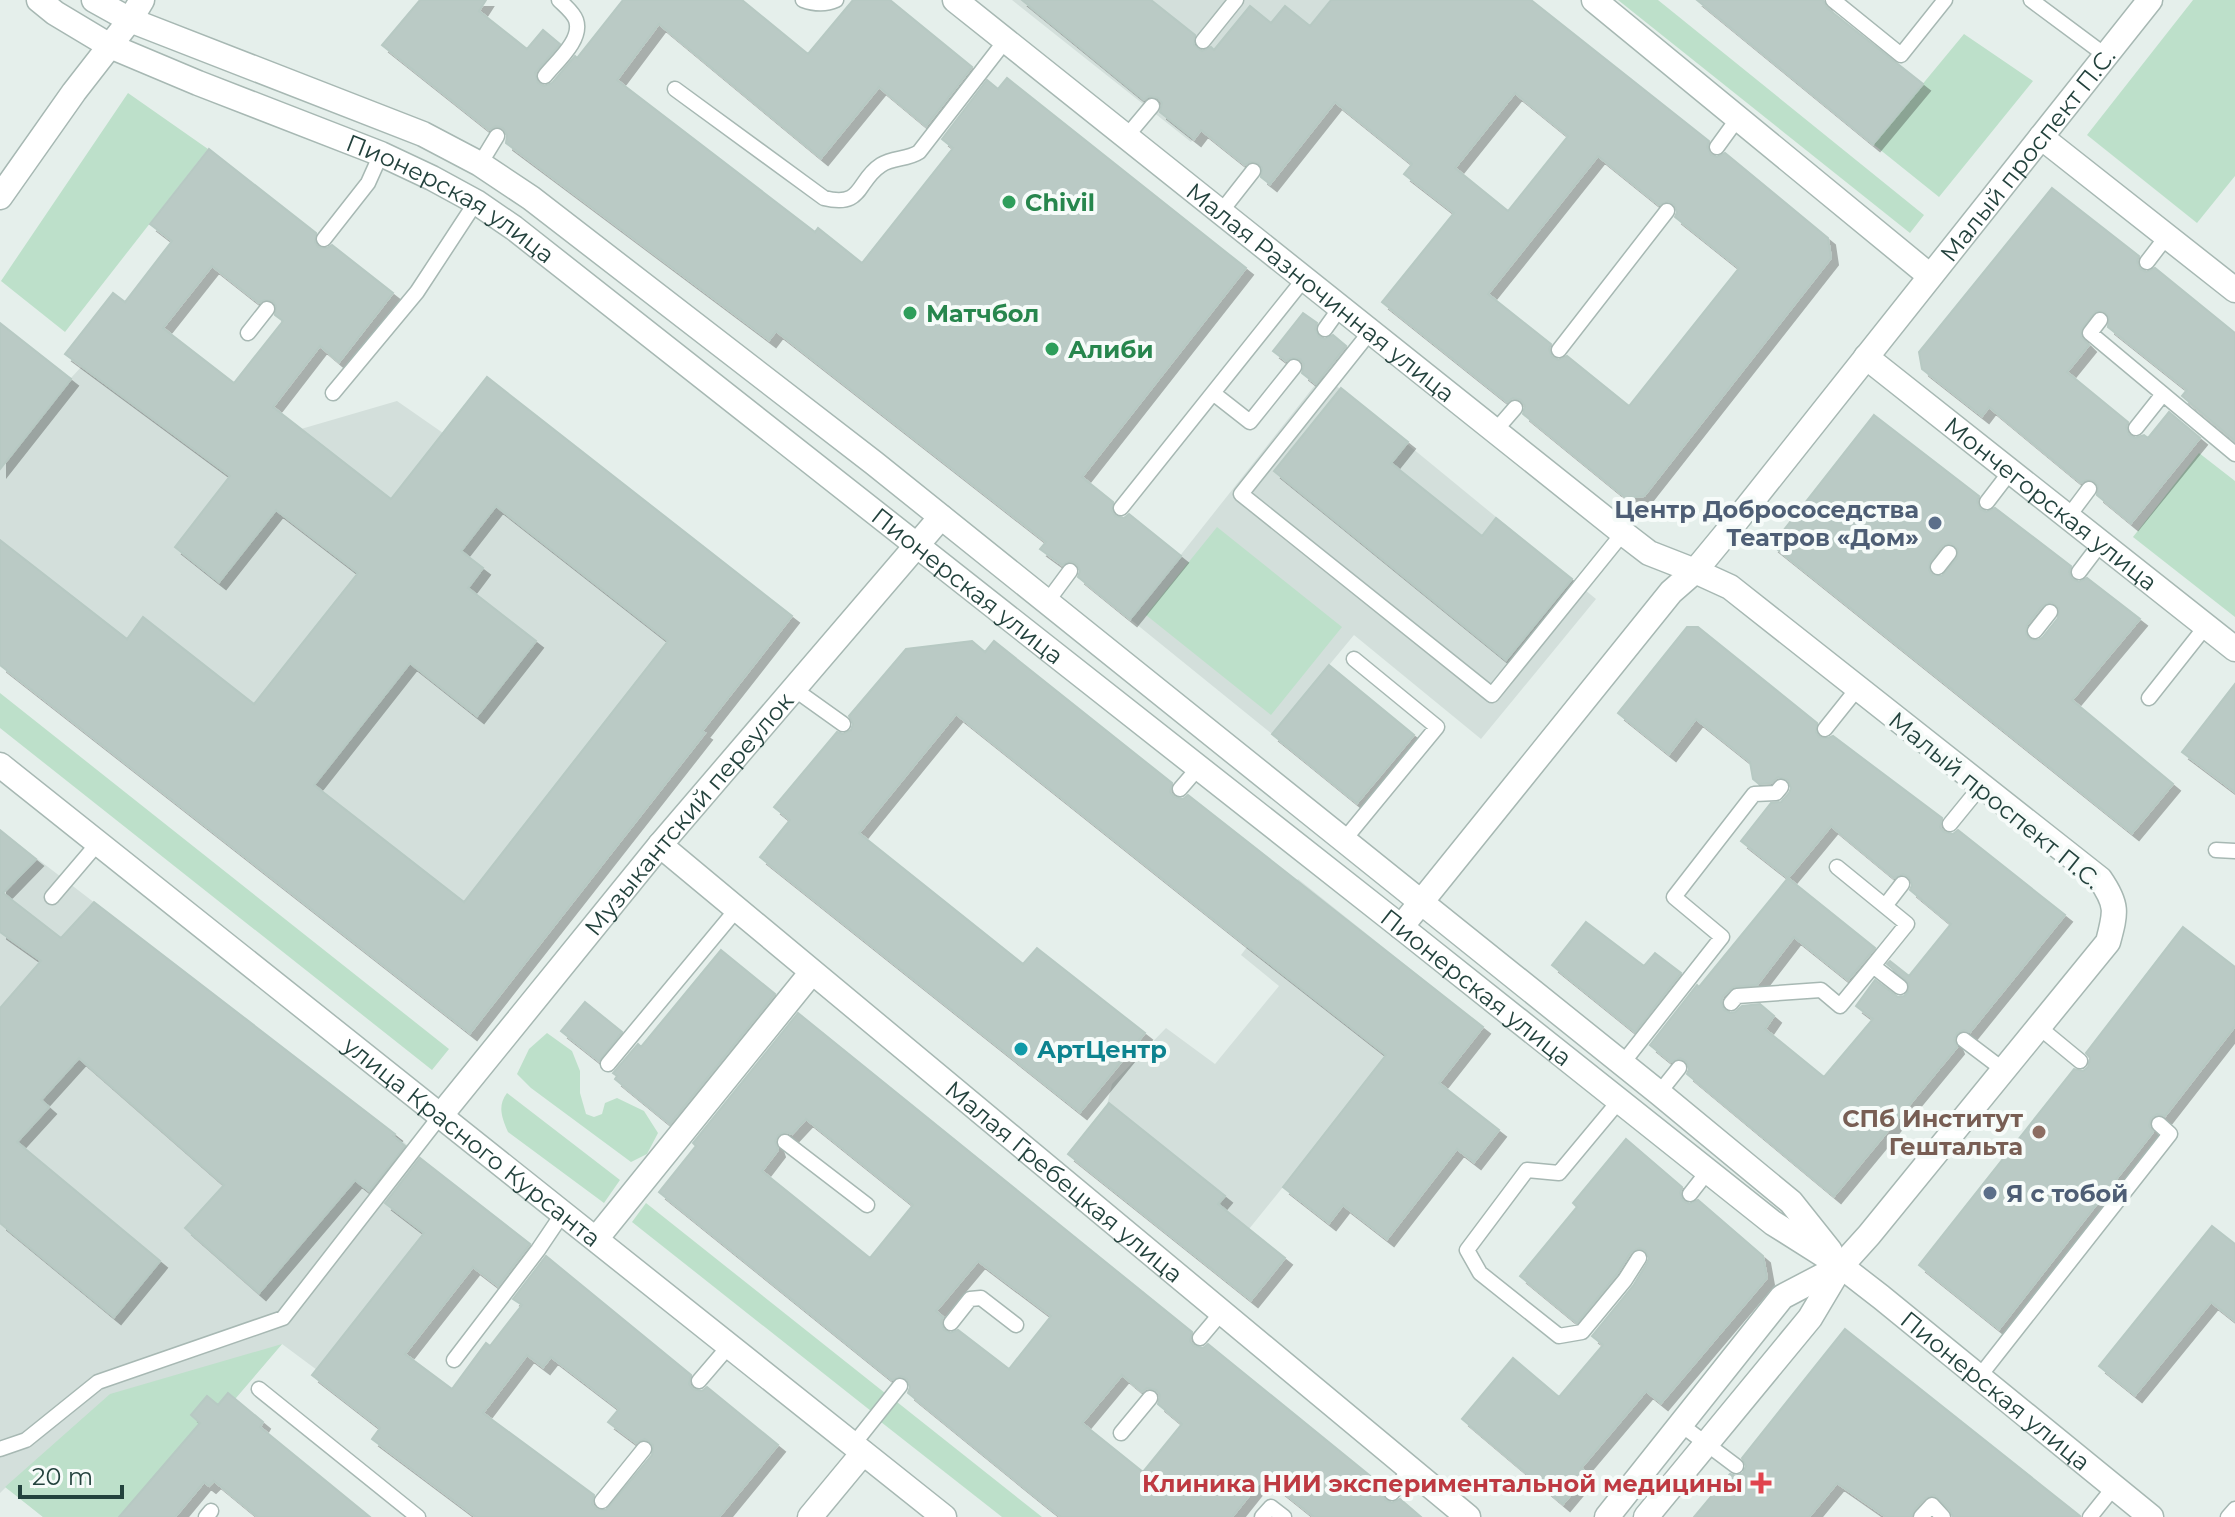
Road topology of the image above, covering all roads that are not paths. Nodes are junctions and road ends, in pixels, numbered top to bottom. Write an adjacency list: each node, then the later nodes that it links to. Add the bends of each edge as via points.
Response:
1 (39, 0): 16 (street, Пионерская улица)
2 (94, 0): 13 (street, Пионерская улица)
3 (559, 0): 18 (lane, via 577,22 575,38)
4 (803, 0): 5 (lane)
5 (836, 0)
6 (955, 0): 14 (street, Малая Разночинная улица)
7 (1236, 0): 15 (lane)
8 (1594, 0): 21 (street)
9 (1833, 0): 10 (lane, via 1901,55)
10 (1945, 0)
11 (2031, 0): 17 (lane)
12 (2150, 0): 17 (street, Малый проспект П.С.)
13 (136, 10): 16 (street); 27 (street, Пионерская улица, via 423,134)
14 (1005, 41): 19 (lane, via 919,152 881,165 846,201 824,198); 23 (street, Малая Разночинная улица)
15 (1203, 41)
16 (110, 46): 26 (street, Пионерская улица); 29 (street)
17 (2105, 55): 24 (street, Малый проспект П.С.)
18 (545, 76)
19 (675, 89)
20 (1152, 106): 23 (lane)
21 (1738, 118): 25 (lane); 36 (street)
22 (497, 136): 27 (lane)
23 (1126, 137): 32 (street, Малая Разночинная улица)
24 (2041, 137): 33 (street); 36 (street, Малый проспект П.С.)
25 (1717, 147)
26 (381, 154): 30 (street, Пионерская улица); 34 (lane, via 368,183)
27 (480, 164): 59 (street, Пионерская улица, via 531,198)
28 (1253, 171): 32 (lane)
29 (0, 197)
30 (476, 202): 48 (lane, via 417,292); 63 (street, Пионерская улица)
31 (1667, 211): 45 (lane)
32 (1220, 213): 37 (street, Малая Разночинная улица)
33 (2167, 236): 35 (lane); 38 (street)
34 (324, 239)
35 (2147, 262)
36 (1930, 276): 46 (street, Малый проспект П.С.)
37 (1304, 279): 39 (street, Малая Разночинная улица); 49 (lane)
38 (2235, 290)
39 (1340, 308): 42 (lane); 43 (street, Малая Разночинная улица)
40 (267, 309): 44 (lane)
41 (2100, 320): 50 (lane, via 2090,333)
42 (1325, 329)
43 (1370, 332): 53 (street, Малая Разночинная улица); 61 (lane, via 1241,494 1492,695)
44 (248, 333)
45 (1559, 350)
46 (1866, 357): 55 (street, Мончегорская улица); 67 (street, Малый проспект П.С.)
47 (1294, 367): 49 (lane, via 1250,422)
48 (333, 393)
49 (1213, 393): 58 (lane)
50 (2163, 394): 52 (lane); 54 (lane)
51 (1515, 408): 53 (lane)
52 (2136, 428)
53 (1495, 431): 61 (street, Малая Разночинная улица)
54 (2235, 454)
55 (2010, 472): 57 (lane); 60 (street, Мончегорская улица)
56 (2089, 489): 60 (lane)
57 (1987, 502)
58 (1121, 508)
59 (941, 517): 63 (street, Музыкантский переулок); 69 (street, Пионерская улица)
60 (2068, 517): 62 (street, Мончегорская улица)
61 (1623, 533): 67 (street, Малая Разночинная улица, via 1649,553)
62 (2101, 543): 68 (lane); 71 (street, Мончегорская улица)
63 (917, 545): 75 (street, Музыкантский переулок); 81 (street, Пионерская улица)
64 (1949, 553): 65 (lane)
65 (1938, 567)
66 (1070, 571): 69 (lane)
67 (1695, 571): 76 (street, Малый проспект П.С., via 1730,587); 94 (street, Малый проспект П.С., via 1671,592)
68 (2079, 572)
69 (1047, 602): 86 (street, Пионерская улица)
70 (2050, 612): 72 (lane)
71 (2206, 626): 73 (street, Мончегорская улица); 77 (lane)
72 (2035, 631)
73 (2235, 649)
74 (1354, 659): 86 (lane, via 1437,727)
75 (794, 689): 78 (lane); 88 (street, Музыкантский переулок)
76 (1857, 689): 79 (lane); 82 (street, Малый проспект П.С.)
77 (2149, 698)
78 (843, 724)
79 (1825, 729)
80 (0, 765): 87 (street, улица Красного Курсанта)
81 (1199, 767): 84 (lane); 97 (street, Пионерская улица)
82 (1981, 786): 85 (lane); 102 (street, Малый проспект П.С., via 2100,879 2116,914 2108,942)
83 (1781, 787): 106 (lane, via 1776,793 1754,794 1674,897 1722,937)
84 (1180, 789)
85 (1950, 824)
86 (1344, 840): 94 (street, Пионерская улица)
87 (98, 843): 93 (lane); 111 (street, улица Красного Курсанта)
88 (660, 845): 96 (street, Малая Гребецкая улица); 111 (street, Музыкантский переулок)
89 (2216, 850): 90 (lane)
90 (2235, 851)
91 (1837, 867): 95 (lane)
92 (1902, 884): 95 (lane)
93 (52, 897)
94 (1421, 902): 97 (street, Малый проспект П.С.); 106 (street, Пионерская улица)
95 (1885, 906): 98 (lane, via 1907,924)
96 (736, 910): 99 (street, Малая Гребецкая улица); 105 (lane)
97 (1401, 927): 110 (street, Пионерская улица)
98 (1873, 966): 100 (lane); 101 (lane, via 1840,1006 1821,990 1737,996)
99 (812, 972): 118 (street, via 724,1093); 121 (street, Малая Гребецкая улица)
100 (1900, 987)
101 (1731, 1003)
102 (2040, 1028): 104 (lane); 108 (street, Малый проспект П.С.)
103 (1964, 1040): 108 (lane)
104 (2080, 1061)
105 (608, 1064)
106 (1622, 1064): 109 (street, Пионерская улица)
107 (1679, 1068): 109 (lane)
108 (2005, 1071): 120 (street, Малый проспект П.С.)
109 (1659, 1093): 120 (street, Пионерская улица, via 1791,1202)
110 (1619, 1101): 114 (street, Пионерская улица); 119 (lane, via 1559,1173 1527,1170 1467,1250 1480,1273 1559,1336 1582,1332)
111 (441, 1115): 117 (street, улица Красного Курсанта); 135 (lane, via 283,1318 98,1382 26,1440)
112 (2159, 1124): 127 (lane, via 2170,1134)
113 (785, 1142): 116 (lane)
114 (1708, 1171): 115 (lane); 120 (street, Пионерская улица, via 1773,1223)
115 (1690, 1194)
116 (867, 1205)
117 (563, 1213): 118 (street, улица Красного Курсанта); 126 (lane)
118 (596, 1239): 125 (street, улица Красного Курсанта)
119 (1639, 1258)
120 (1841, 1266): 127 (street, Пионерская улица); 132 (street, Малый проспект П.С., via 1782,1297); 134 (street, Малый проспект П.С., via 1810,1318)
121 (1222, 1312): 124 (lane); 139 (street, Малая Гребецкая улица)
122 (951, 1323): 123 (lane, via 970,1299 981,1298)
123 (1016, 1325)
124 (1200, 1338)
125 (729, 1346): 128 (lane); 137 (street, улица Красного Курсанта)
126 (454, 1360)
127 (1979, 1377): 140 (street, Пионерская улица)
128 (699, 1381)
129 (900, 1386): 137 (lane)
130 (259, 1389): 144 (lane)
131 (1150, 1398): 133 (lane)
132 (1680, 1424): 134 (lane); 150 (street, Малый проспект П.С.)
133 (1121, 1433)
134 (1706, 1444): 138 (lane); 151 (street, Малый проспект П.С.)
135 (0, 1449)
136 (644, 1449): 142 (lane)
137 (858, 1449): 145 (street); 146 (street, улица Красного Курсанта)
138 (1736, 1466)
139 (1410, 1469): 141 (lane); 149 (street, Малая Гребецкая улица)
140 (2114, 1487): 154 (lane); 155 (street, Пионерская улица)
141 (1392, 1493)
142 (602, 1501)
143 (2235, 1509): 156 (lane)
144 (418, 1517)
145 (810, 1517)
146 (944, 1517)
147 (1262, 1517): 148 (lane, via 1271,1507)
148 (1284, 1517)
149 (1468, 1517)
150 (1607, 1517)
151 (1646, 1517)
152 (1921, 1517): 153 (lane, via 1932,1505)
153 (1943, 1517)
154 (2090, 1517)
155 (2151, 1517)
156 (2228, 1517)

